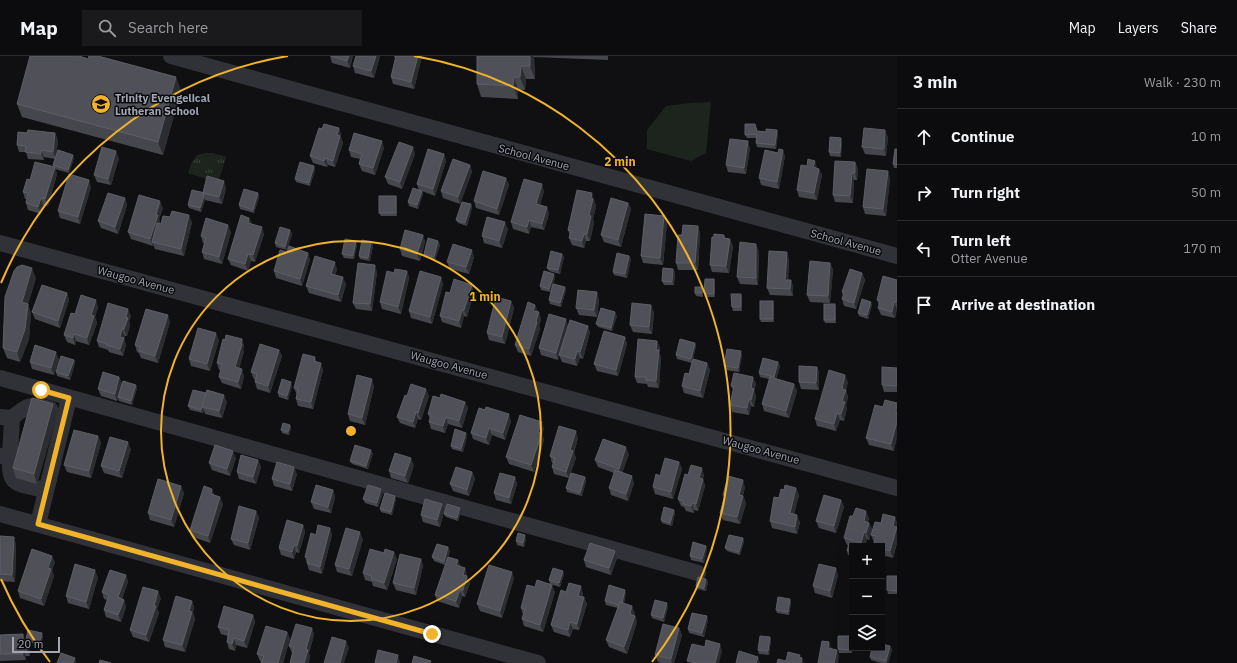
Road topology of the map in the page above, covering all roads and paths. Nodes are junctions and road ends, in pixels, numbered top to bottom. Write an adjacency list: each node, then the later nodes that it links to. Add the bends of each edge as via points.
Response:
1 (171, 56): 3 (street, School Avenue)
2 (0, 243): 8 (street, Waugoo Avenue)
3 (897, 256)
4 (0, 378): 5 (street)
5 (67, 405): 6 (street, via 33,405); 9 (street); 12 (street)
6 (6, 417): 7 (street)
7 (5, 456): 9 (street, via 13,479 18,483)
8 (897, 488)
9 (46, 490): 11 (street)
10 (0, 514): 11 (street)
11 (38, 524): 13 (street)
12 (698, 573)
13 (538, 663)

